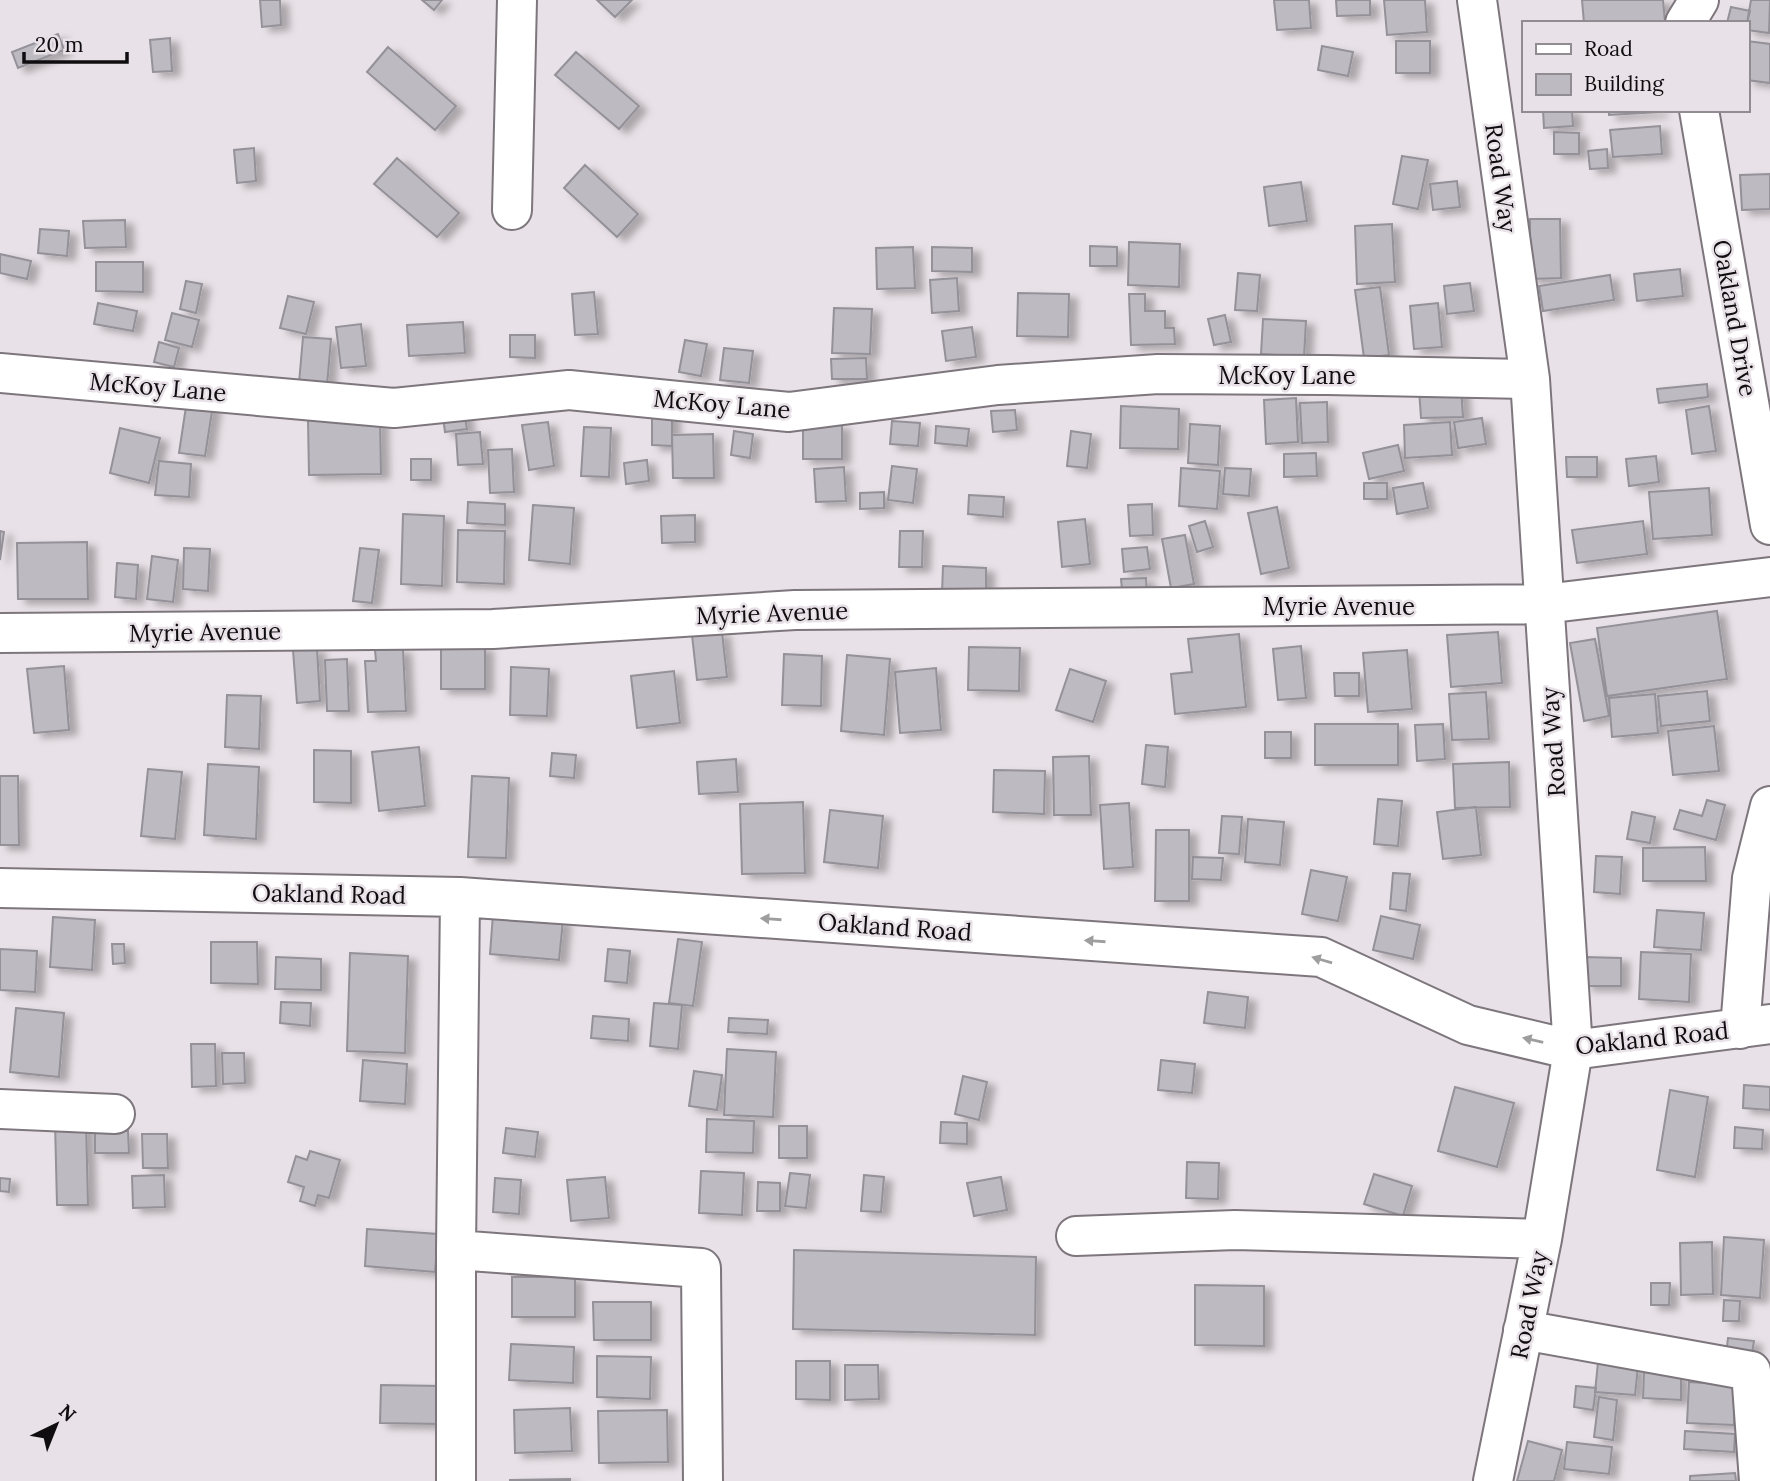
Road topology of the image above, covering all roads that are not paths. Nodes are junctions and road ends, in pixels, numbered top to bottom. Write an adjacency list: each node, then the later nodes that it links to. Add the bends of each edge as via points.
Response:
1 (517, 0): 6 (street)
2 (1476, 0): 8 (street, Road Way)
3 (1699, 0): 4 (street)
4 (1686, 21)
5 (1699, 112): 9 (street, Oakland Drive)
6 (512, 209)
7 (0, 373): 8 (street, McKoy Lane, via 394,408 569,390 789,412 998,385 1158,374)
8 (1530, 379): 11 (street, Road Way)
9 (1770, 525)
10 (1770, 578): 11 (street, Myrie Avenue)
11 (1544, 604): 12 (street, Myrie Avenue, via 795,610 493,629); 17 (street, Road Way)
12 (0, 633)
13 (1770, 806): 16 (street, via 1752,878)
14 (0, 888): 15 (street, Oakland Road)
15 (460, 897): 17 (street, Oakland Road, one-way to 15, via 1468,1025 1321,957); 22 (street)
16 (1755, 1027): 17 (street, Oakland Road)
17 (1573, 1050): 21 (street, Road Way)
18 (0, 1109): 19 (street)
19 (115, 1114)
20 (1076, 1236): 21 (street, via 1235,1230)
21 (1542, 1239): 23 (street, Road Way)
22 (456, 1250): 24 (street); 25 (street, via 701,1268)
23 (1523, 1330): 26 (street, Road Way); 27 (street, via 1751,1371)
24 (456, 1481)
25 (703, 1481)
26 (1493, 1481)
27 (1759, 1481)

